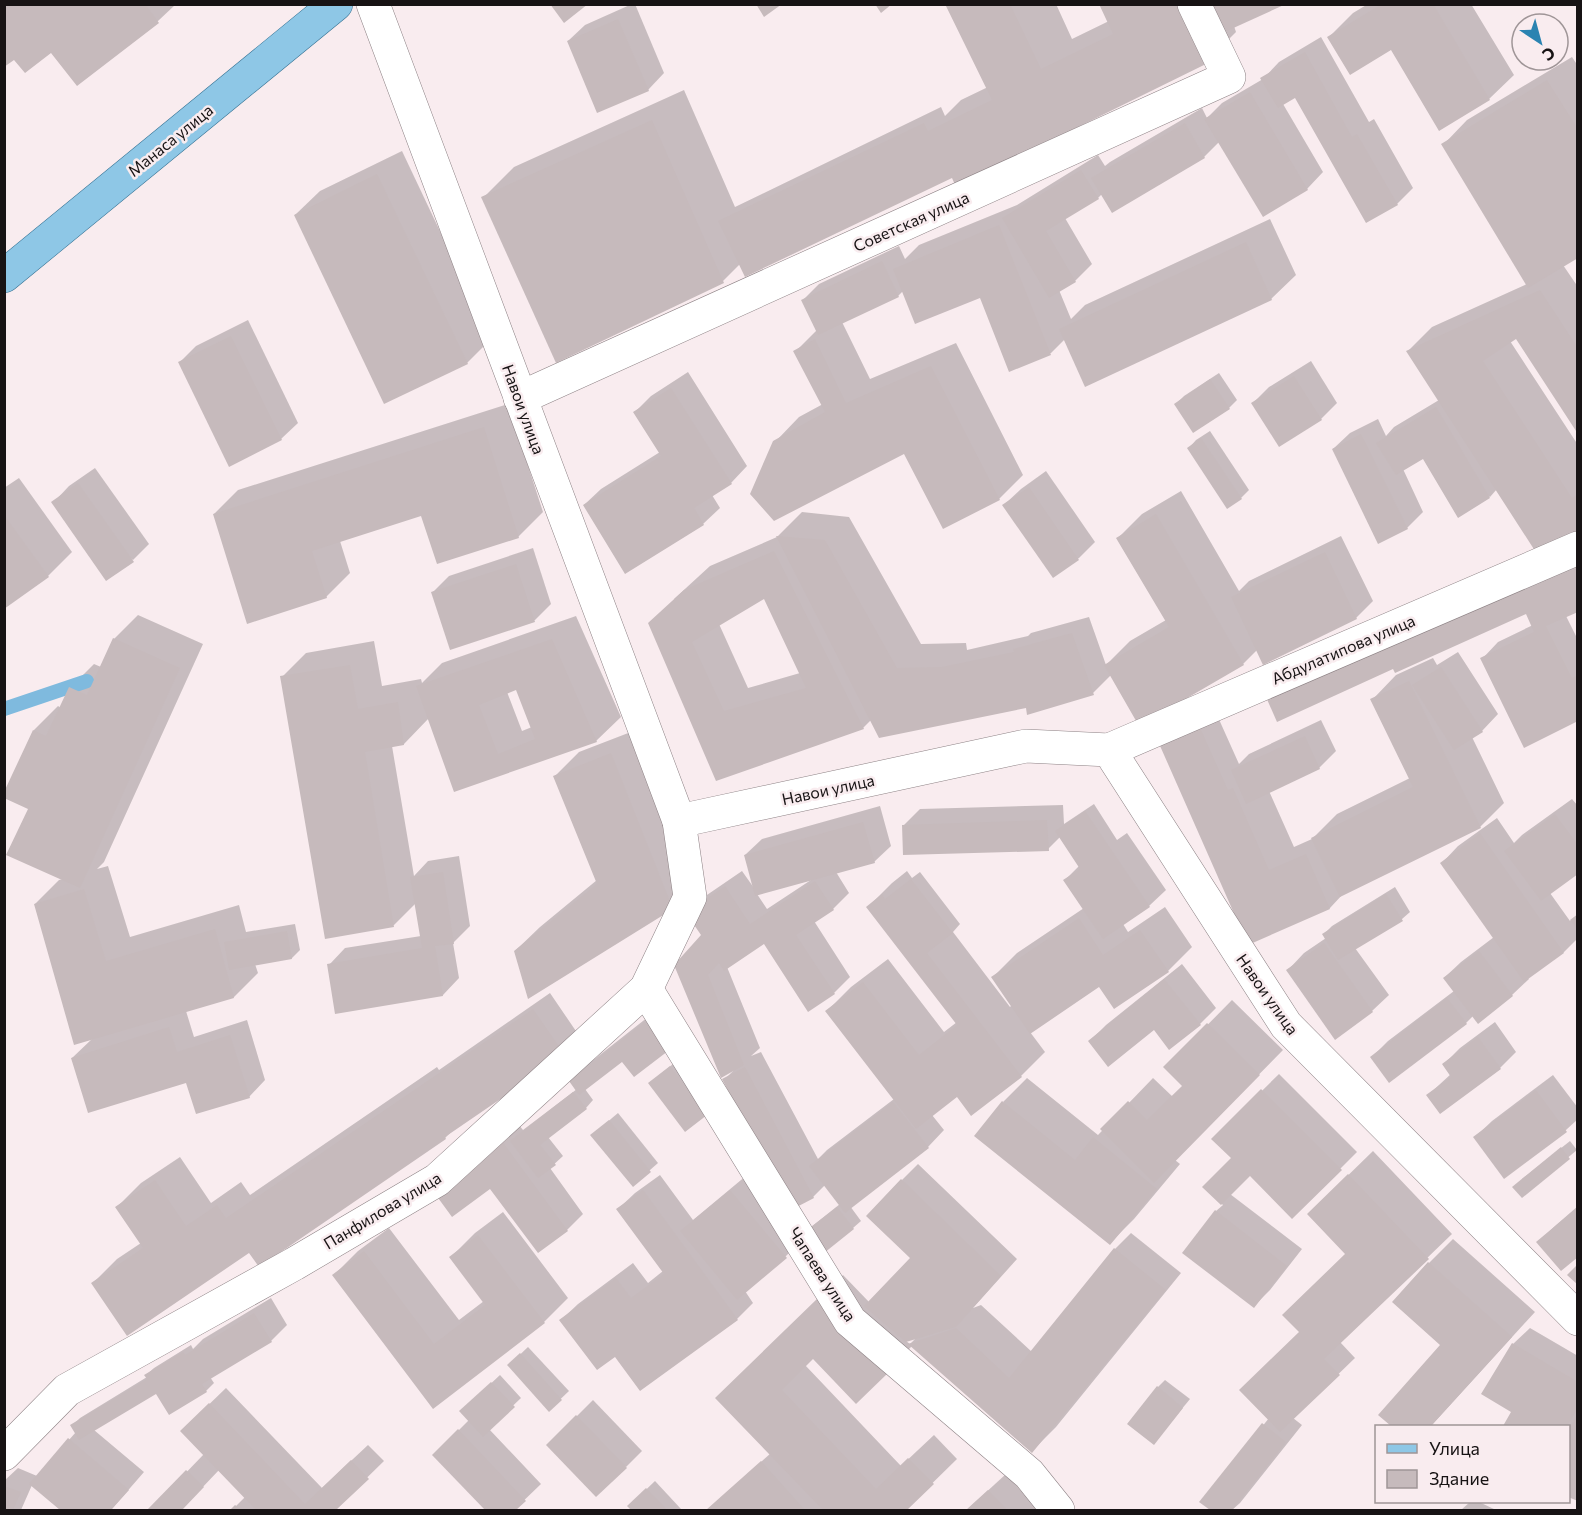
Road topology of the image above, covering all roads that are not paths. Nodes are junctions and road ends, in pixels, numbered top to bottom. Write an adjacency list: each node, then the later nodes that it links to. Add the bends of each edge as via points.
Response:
1 (336, 4): 4 (main road, Манаса улица)
2 (373, 4): 5 (street, Навои улица)
3 (1194, 4): 5 (street, Советская улица, via 1228,78)
4 (4, 276)
5 (520, 398): 8 (street, Навои улица)
6 (1578, 548): 7 (street, Абдулатипова улица)
7 (1109, 750): 8 (street, Навои улица, via 1026,746); 10 (street, Навои улица, via 1286,1025)
8 (678, 822): 9 (street, Панфилова улица, via 690,897)
9 (646, 989): 11 (street, Панфилова улица, via 437,1180 68,1390); 12 (street, Чапаева улица, via 850,1321 1029,1474)
10 (1578, 1318)
11 (4, 1454)
12 (1058, 1510)

